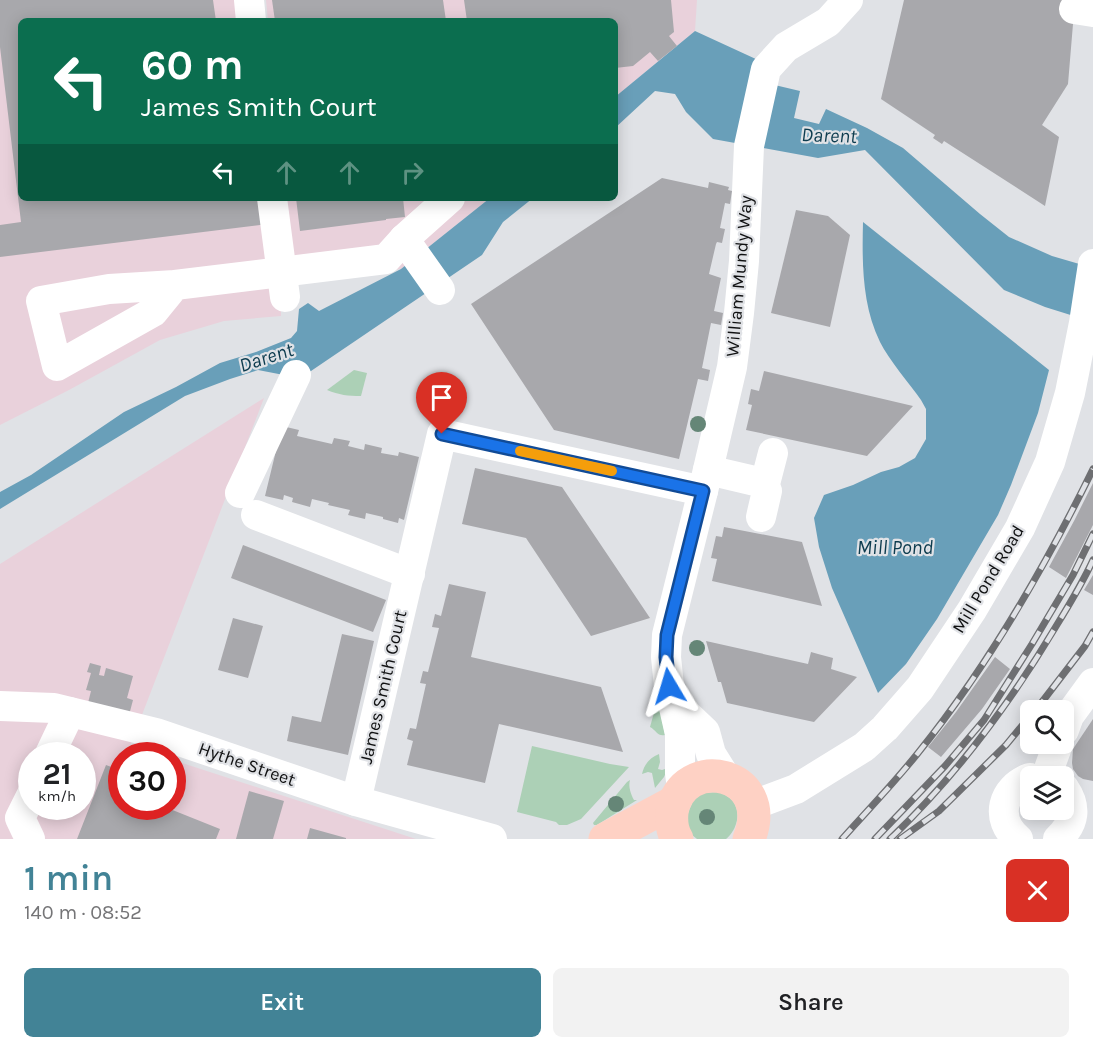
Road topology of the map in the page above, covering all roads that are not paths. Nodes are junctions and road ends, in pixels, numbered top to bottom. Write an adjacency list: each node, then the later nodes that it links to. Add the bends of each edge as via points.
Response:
1 (249, 0): 3 (street)
2 (848, 0): 13 (street, William Mundy Way, via 828,22 786,47 766,69 749,146 744,261 732,367)
3 (251, 18)
4 (272, 201): 8 (street)
5 (448, 201): 6 (street)
6 (410, 248): 8 (street, via 386,259); 10 (street)
7 (1093, 264): 27 (street, Mill Pond Road, via 1070,393 1056,445 1020,528 972,610 920,688 864,747 796,789)
8 (283, 284): 9 (street)
9 (175, 285)
10 (440, 290)
11 (296, 375): 16 (street, via 248,504)
12 (773, 453): 14 (street)
13 (705, 480): 14 (street); 16 (street, James Smith Court, via 442,434); 18 (street, William Mundy Way, via 667,635)
14 (763, 483): 15 (street, via 766,491)
15 (761, 518)
16 (410, 574): 26 (street, James Smith Court)
17 (1093, 683): 20 (street)
18 (669, 686): 23 (street, William Mundy Way, via 686,714 705,732 711,754); 25 (street, William Mundy Way, via 680,734)
19 (0, 706): 21 (street, Hythe Street)
20 (1074, 709)
21 (70, 712): 22 (street); 26 (street, Hythe Street, via 156,733)
22 (56, 742)
23 (726, 778): 25 (main road, via 698,779); 27 (main road, via 740,785)
24 (1020, 783): 30 (street, via 1005,802)
25 (678, 796): 33 (main road); 34 (main road, via 671,821)
26 (356, 801): 32 (street, Hythe Street)
27 (753, 805): 35 (main road, via 755,818)
28 (21, 820): 31 (street)
29 (1071, 820): 36 (street)
30 (1010, 836)
31 (30, 839)
32 (492, 839)
33 (605, 839)
34 (677, 839)
35 (750, 839)
36 (1058, 839)

